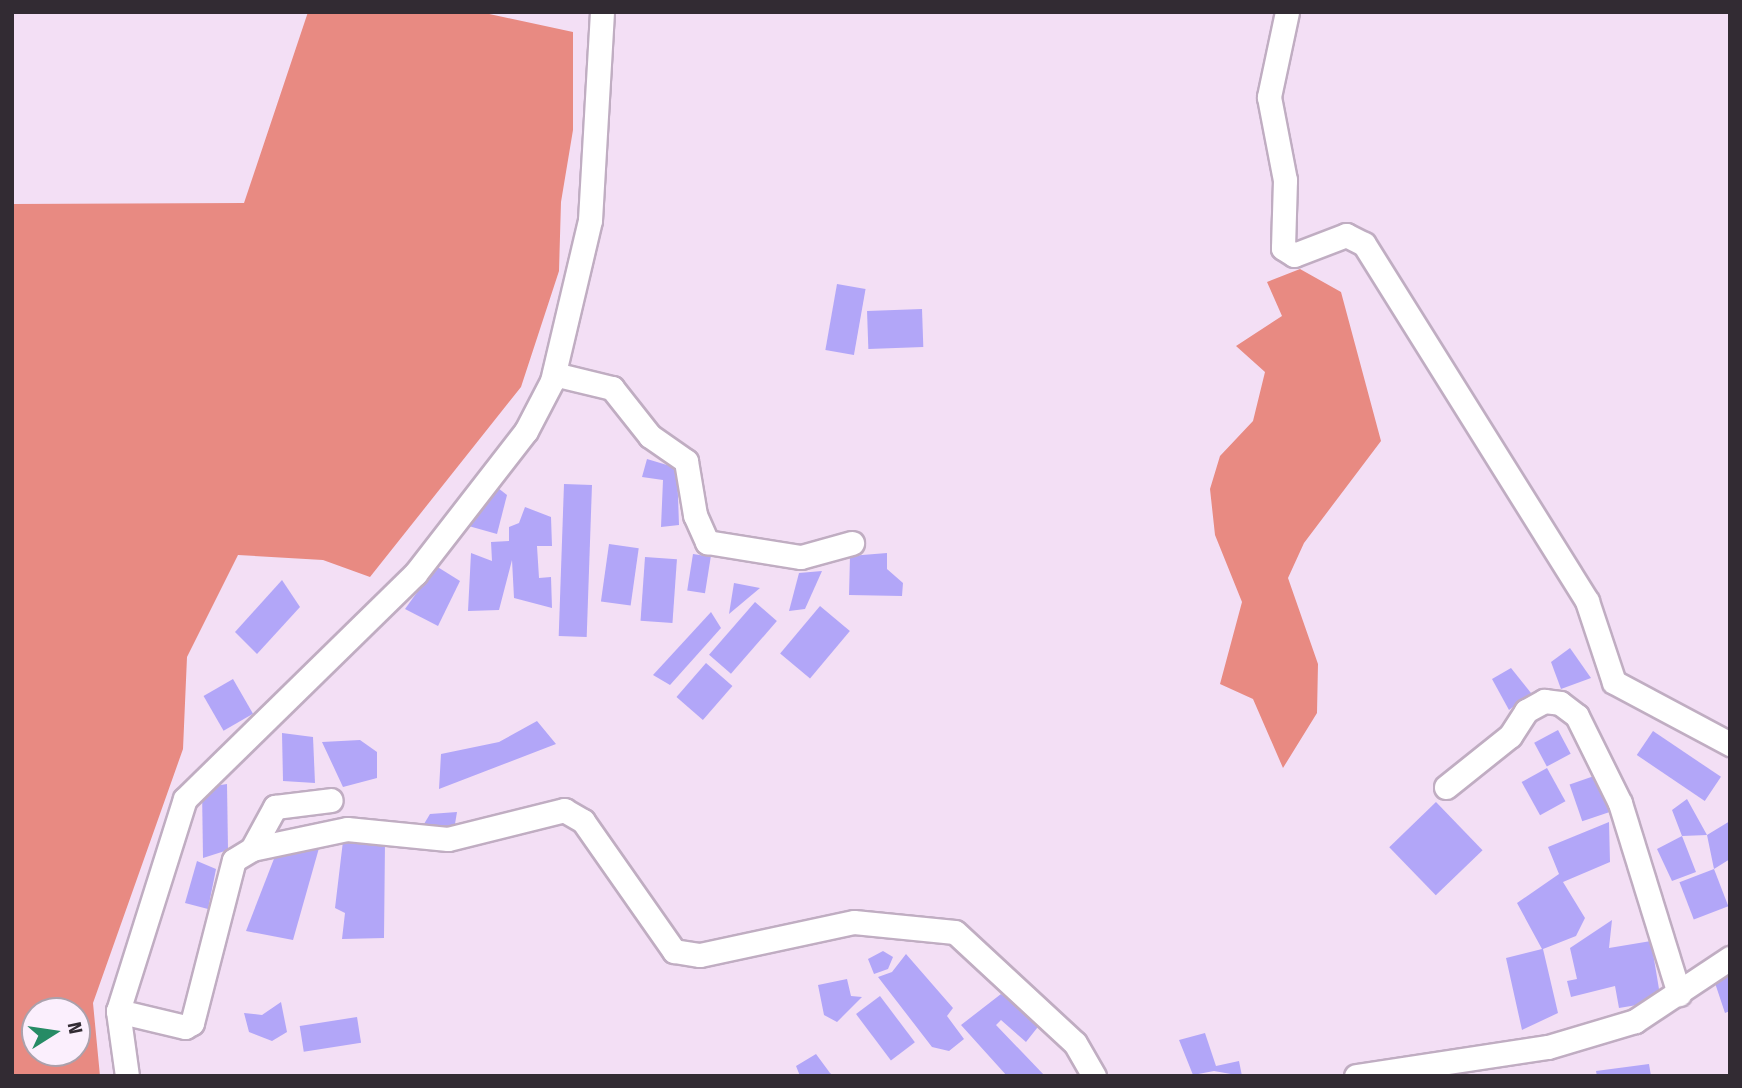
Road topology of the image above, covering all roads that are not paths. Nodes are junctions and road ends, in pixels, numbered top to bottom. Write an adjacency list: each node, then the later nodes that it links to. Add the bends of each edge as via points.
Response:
1 (602, 12): 3 (street, via 590,220)
2 (1287, 12): 5 (street, via 1269,97 1285,180 1283,248 1294,255 1346,235 1364,244 1587,601 1614,682)
3 (554, 374): 4 (street, via 612,388 650,436 686,461 695,515 707,542 801,557); 12 (street, via 526,430 415,574 185,799)
4 (852, 543)
5 (1730, 744)
6 (1446, 788): 11 (street, via 1510,736 1526,711 1544,701 1560,703 1577,716 1620,803)
7 (331, 800): 8 (street, via 275,807)
8 (252, 849): 12 (street, via 234,860 192,1023 185,1027); 14 (street, via 347,829 448,839 573,812 674,951 700,955 854,922 954,932 1075,1042)
9 (1730, 944): 10 (street)
10 (1720, 963): 11 (street)
11 (1679, 994): 15 (street, via 1635,1021 1548,1048)
12 (118, 1011): 13 (street)
13 (127, 1076)
14 (1094, 1076)
15 (1356, 1076)

